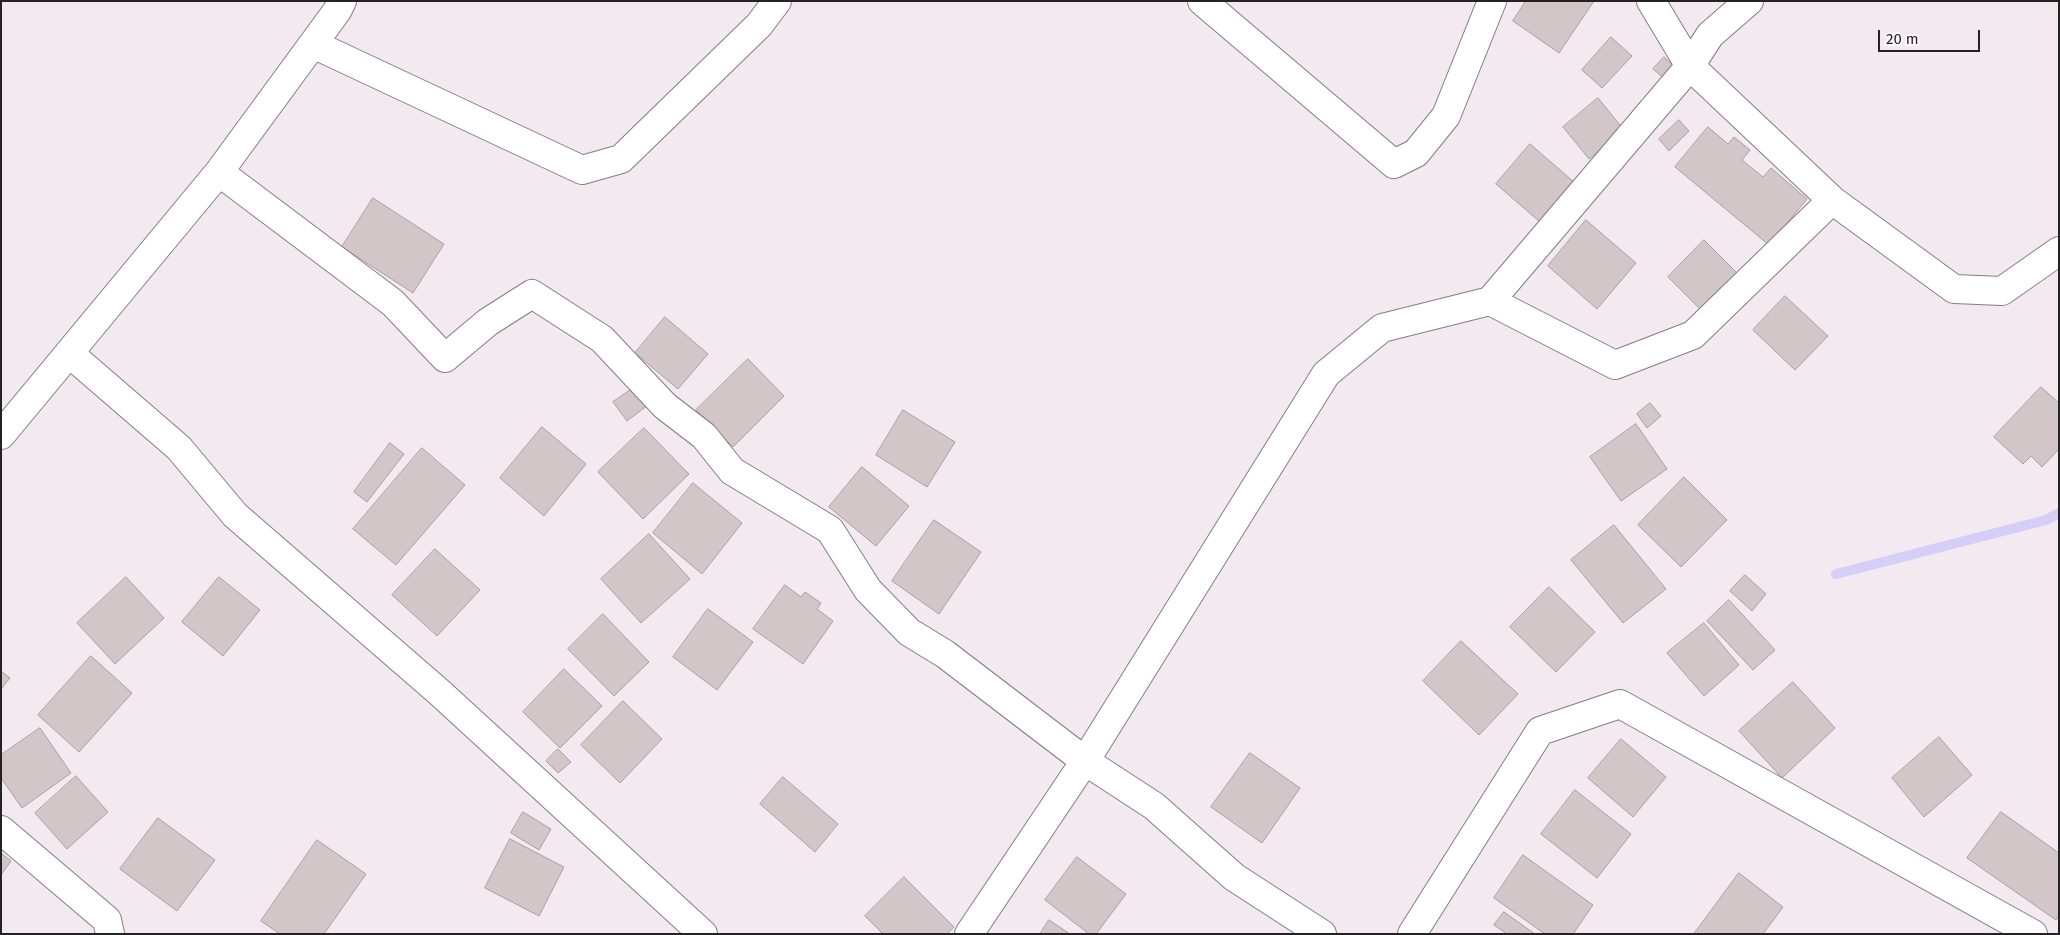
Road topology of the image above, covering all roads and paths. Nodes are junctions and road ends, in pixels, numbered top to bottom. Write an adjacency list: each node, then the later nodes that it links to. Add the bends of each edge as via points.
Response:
1 (342, 1): 7 (street)
2 (777, 1): 7 (street, via 759,25 621,159 582,170)
3 (1202, 1): 4 (street, via 1394,164 1416,153 1446,116)
4 (1492, 1)
5 (1651, 1): 8 (street)
6 (1749, 1): 8 (street, via 1710,35)
7 (313, 44): 9 (street)
8 (1690, 66): 10 (street); 12 (street)
9 (219, 172): 13 (street); 15 (street, via 393,303 445,358 488,322 532,294 602,339 664,406 704,436 732,471 830,530 868,590 909,632 945,654)
10 (1832, 200): 11 (street, via 1954,290 2002,291); 12 (street, via 1693,335 1614,365)
11 (2059, 251)
12 (1490, 301): 15 (street, via 1382,328 1326,374)
13 (69, 353): 14 (street); 18 (street, via 179,448 235,515 439,692)
14 (1, 436)
15 (1085, 762): 19 (street); 20 (street, via 1154,806 1234,877)
16 (1, 830): 17 (street, via 107,920)
17 (110, 934)
18 (703, 934)
19 (969, 934)
20 (1322, 934)
21 (1412, 934): 22 (street, via 1540,731 1620,704)
22 (2032, 934)

